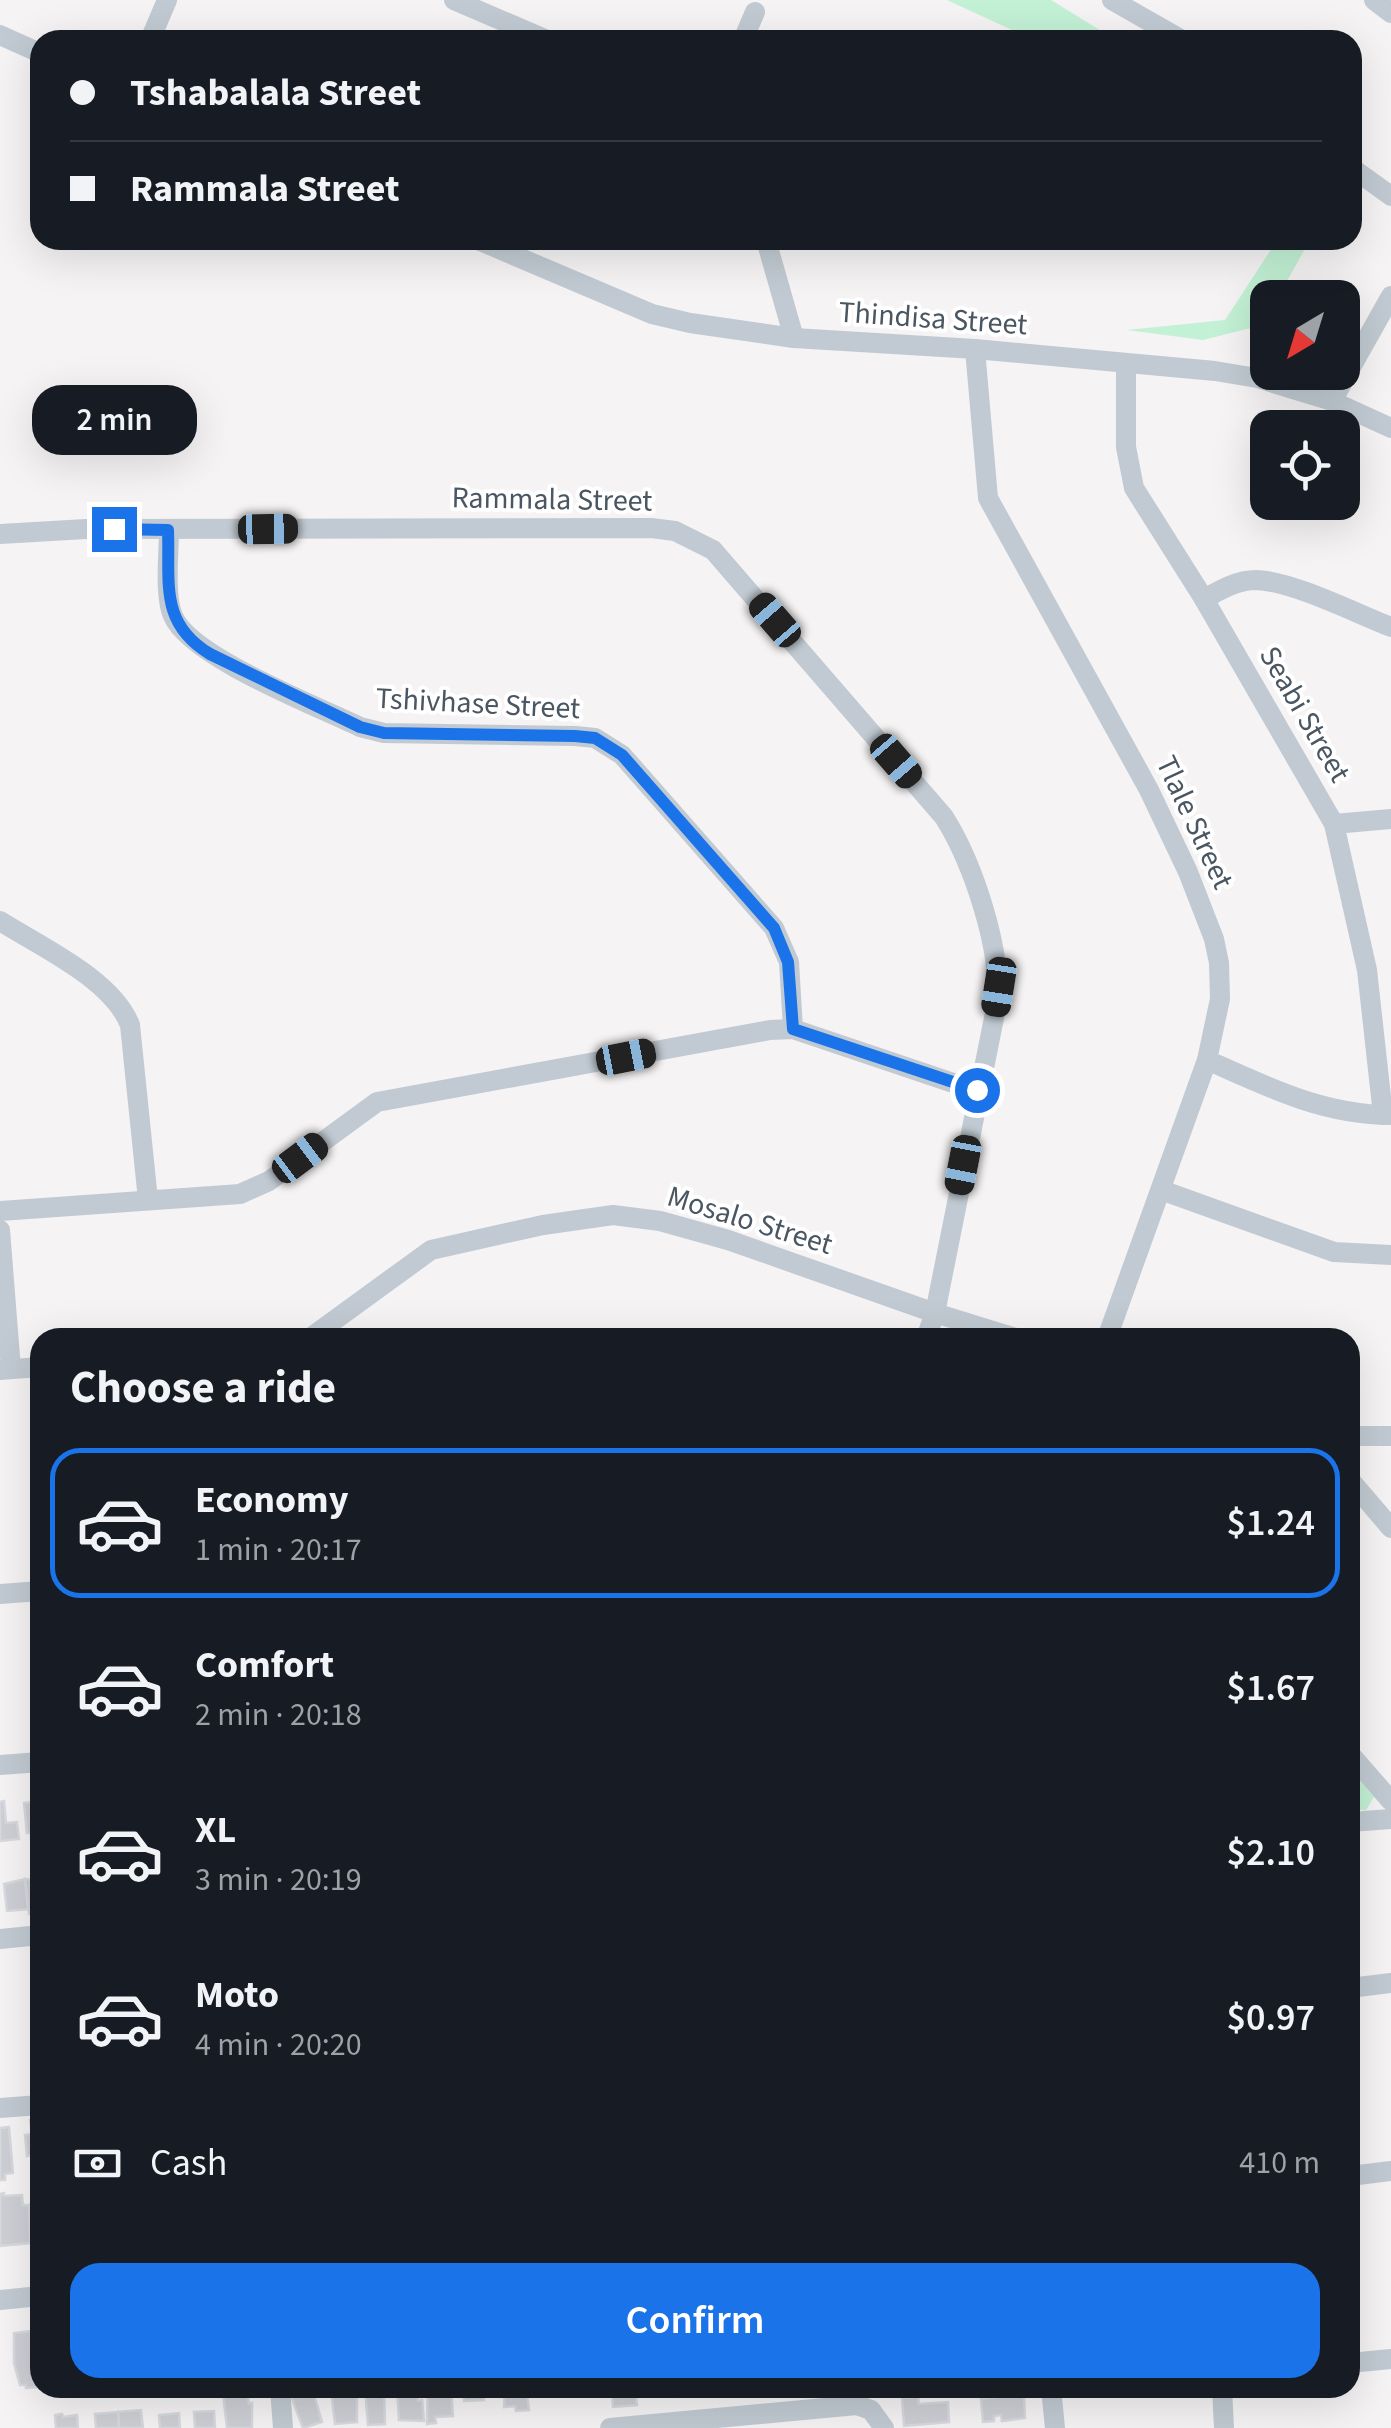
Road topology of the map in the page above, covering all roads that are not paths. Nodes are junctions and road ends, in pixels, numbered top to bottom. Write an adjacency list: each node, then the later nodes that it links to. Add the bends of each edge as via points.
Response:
1 (167, 0): 7 (street)
2 (454, 0): 8 (street)
3 (1112, 0): 10 (street)
4 (1374, 0): 6 (street)
5 (755, 12): 9 (street)
6 (1391, 12)
7 (154, 30)
8 (524, 30)
9 (747, 30)
10 (1164, 30)
11 (0, 35): 12 (street)
12 (30, 48)
13 (1362, 175): 14 (street)
14 (1391, 196)
15 (502, 250): 18 (street, Thindisa Street, via 652,314)
16 (769, 250): 18 (street)
17 (1391, 296): 21 (street)
18 (794, 338): 19 (street, Thindisa Street)
19 (975, 349): 20 (street, Thindisa Street); 33 (street, Tlale Street, via 984,484 992,508 1149,790 1214,939 1220,999)
20 (1126, 365): 21 (street, Thindisa Street, via 1257,378); 25 (street, Seabi Street, via 1126,447 1134,488)
21 (1332, 402): 22 (street, Thindisa Street)
22 (1391, 428)
23 (168, 530): 24 (street, Rammala Street); 32 (street, Tshivhase Street, via 170,609 181,631 210,654 384,733 575,736 608,745 774,928 788,962); 34 (street, Rammala Street, via 650,528 675,531 713,550 961,844 998,971)
24 (0, 534)
25 (1204, 599): 26 (street, via 1255,580); 28 (street, Seabi Street)
26 (1391, 627)
27 (1391, 819): 28 (street)
28 (1334, 824): 31 (street, Seabi Street)
29 (0, 921): 37 (street, via 106,989 124,1012)
30 (1391, 969): 31 (street)
31 (1367, 970): 35 (street, Seabi Street)
32 (793, 1029): 34 (street); 37 (street, via 395,1096 360,1111 253,1190)
33 (1206, 1060): 35 (street, via 1332,1110); 36 (street, Tlale Street)
34 (977, 1090): 41 (street, Rammala Street)
35 (1387, 1115)
36 (1161, 1190): 40 (street, via 1334,1252); 45 (street, Tlale Street)
37 (148, 1200): 38 (street)
38 (0, 1211)
39 (0, 1230): 47 (street)
40 (1391, 1255)
41 (934, 1313): 42 (street, Mosalo Street, via 728,1240 612,1215 431,1250); 43 (street, Rammala Street); 44 (street, Mosalo Street)
42 (324, 1328)
43 (929, 1328)
44 (983, 1328)
45 (1111, 1328)
46 (30, 1367): 47 (street)
47 (5, 1369)
48 (1360, 1436): 49 (street)
49 (1391, 1436)
50 (1360, 1492): 51 (street)
51 (1391, 1528)
52 (30, 1591): 53 (street)
53 (0, 1594)
54 (30, 1762): 55 (street)
55 (0, 1764)
56 (1360, 1765): 57 (street)
57 (1391, 1801)
58 (1391, 1819): 59 (street)
59 (1360, 1821)
60 (30, 1936): 61 (street)
61 (0, 1938)
62 (1391, 1983): 63 (street)
63 (1360, 1987)
64 (30, 2106): 65 (street)
65 (0, 2108)
66 (1391, 2172): 67 (street)
67 (1360, 2175)
68 (30, 2297): 69 (street)
69 (0, 2300)
70 (1391, 2359): 71 (street)
71 (1360, 2362)
72 (281, 2398): 75 (street)
73 (1053, 2398): 78 (street)
74 (1222, 2398): 79 (street)
75 (284, 2428)
76 (610, 2428): 77 (street, via 857,2405 871,2410)
77 (884, 2428)
78 (1055, 2428)
79 (1224, 2428)

